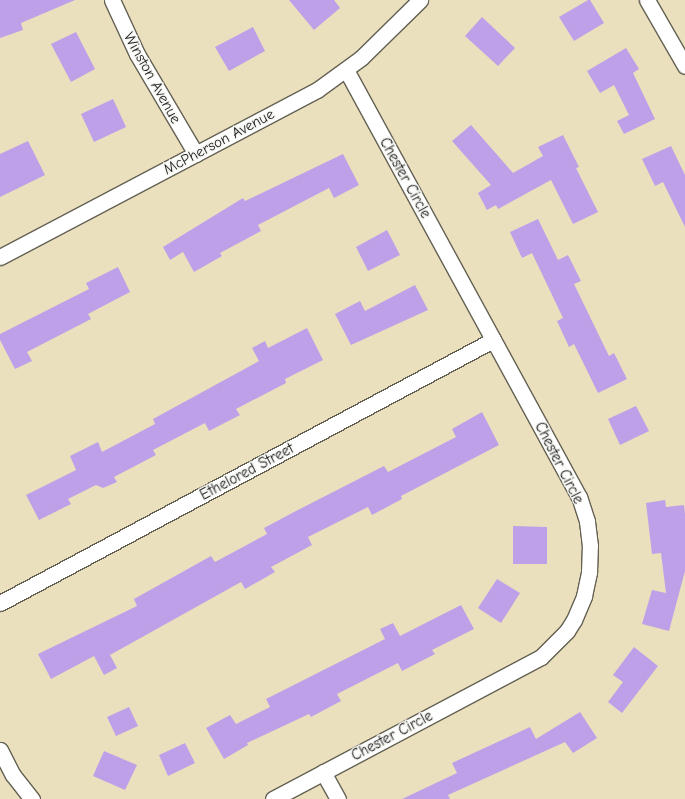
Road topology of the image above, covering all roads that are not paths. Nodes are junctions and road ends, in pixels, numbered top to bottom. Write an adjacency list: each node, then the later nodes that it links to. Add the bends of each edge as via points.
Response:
1 (112, 0): 6 (street, Winston Avenue, via 137,54)
2 (420, 0): 5 (street, McPherson Avenue)
3 (647, 0): 4 (street)
4 (685, 66)
5 (346, 70): 6 (street, McPherson Avenue, via 317,90); 8 (street, Chester Circle)
6 (196, 154): 7 (street, McPherson Avenue)
7 (0, 257)
8 (493, 340): 9 (street, Ethelored Street); 11 (street, Chester Circle, via 579,497 587,521 590,546 589,572 584,596 568,631 541,657)
9 (0, 603)
10 (0, 750): 12 (street, via 13,775)
11 (323, 772): 13 (street, Chester Circle); 14 (street)
12 (32, 799)
13 (273, 799)
14 (338, 799)

